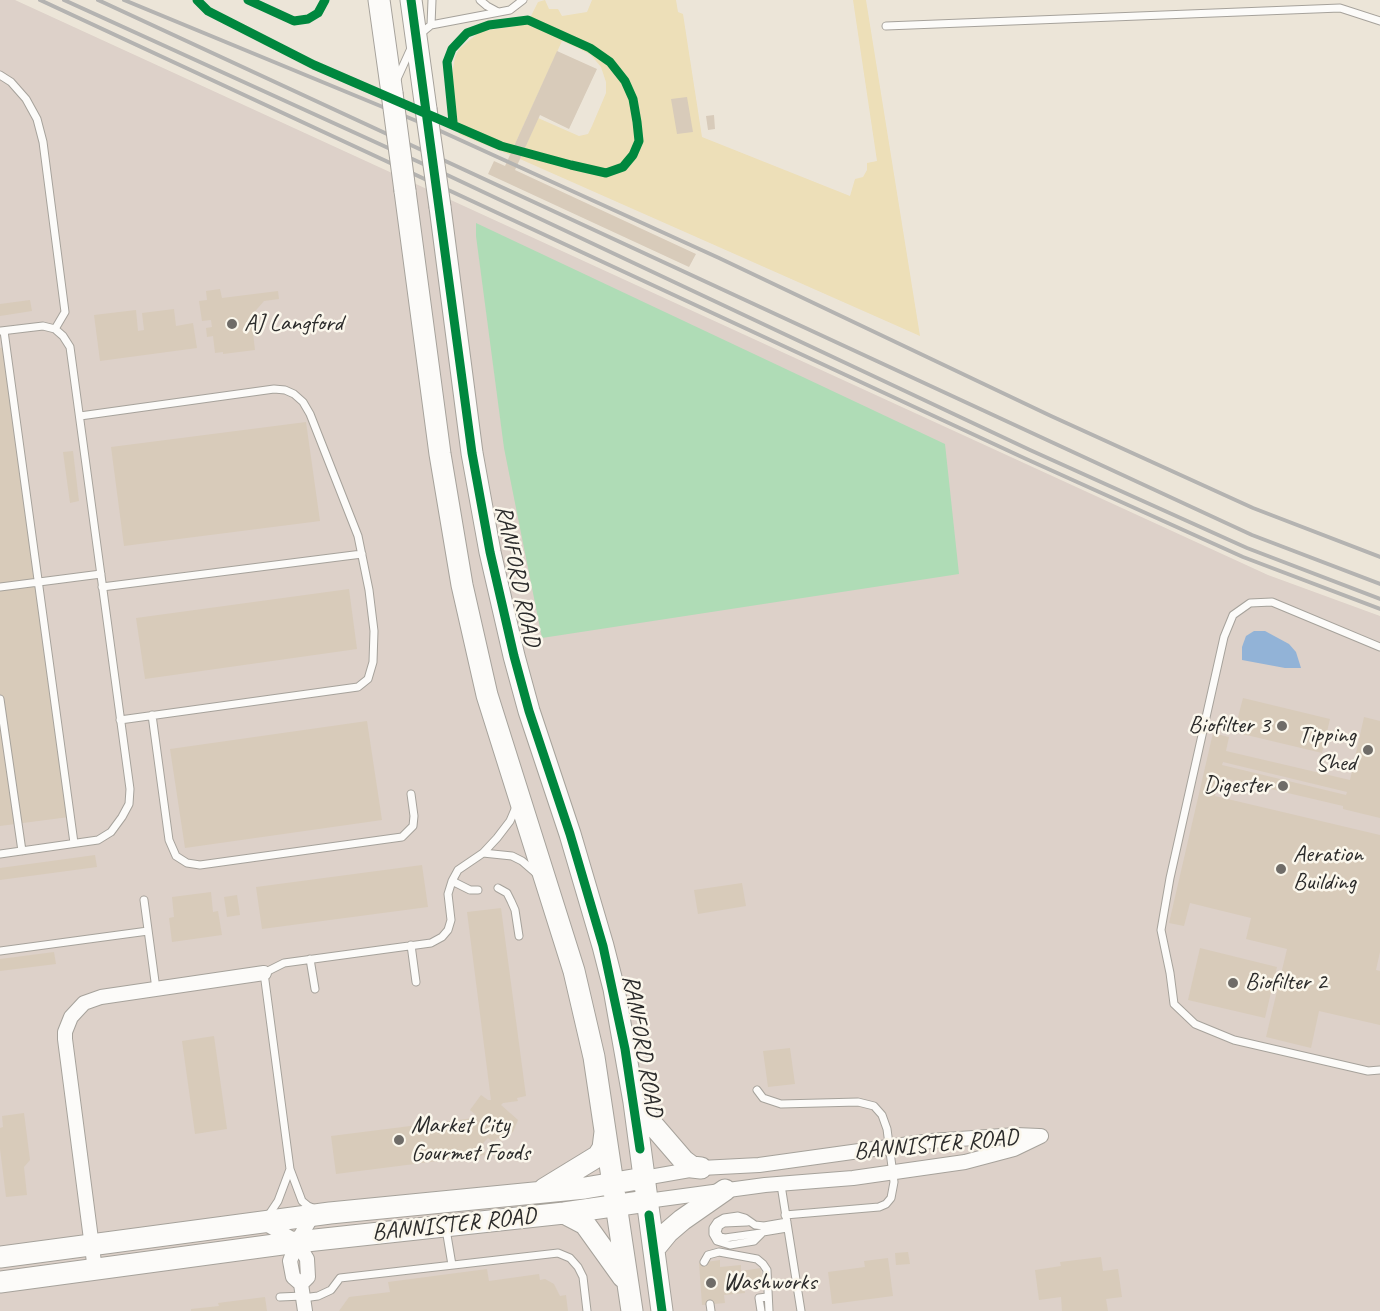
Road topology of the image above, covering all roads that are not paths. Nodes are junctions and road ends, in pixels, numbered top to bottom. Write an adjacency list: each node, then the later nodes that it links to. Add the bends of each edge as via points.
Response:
1 (379, 0): 12 (main road, RANFORD ROAD)
2 (411, 0): 10 (main road, RANFORD ROAD)
3 (432, 0): 10 (lane)
4 (480, 0): 7 (lane)
5 (523, 0): 7 (lane, via 510,10)
6 (1340, 4): 8 (lane); 9 (lane)
7 (498, 12): 10 (lane)
8 (1380, 21)
9 (886, 26)
10 (424, 31): 12 (lane, via 408,51); 47 (main road, RANFORD ROAD, bridge, via 426,109 472,453 490,552 529,711 570,834 614,988)
11 (0, 75): 13 (lane, via 26,99 43,142 65,312)
12 (392, 93): 26 (main road, RANFORD ROAD, bridge, via 440,454 462,585 487,695)
13 (55, 329): 14 (lane, via 43,326); 15 (lane, via 70,347)
14 (2, 331): 18 (lane)
15 (80, 416): 16 (lane, via 274,389 294,394 313,421); 17 (lane)
16 (362, 554): 19 (lane); 23 (lane, via 374,631 373,662 364,684)
17 (101, 574): 18 (lane); 19 (lane)
18 (38, 582): 20 (lane); 27 (lane)
19 (102, 586): 24 (lane)
20 (0, 587)
21 (1380, 650): 45 (lane, via 1272,602 1250,603 1233,615 1224,638 1161,930 1174,1004 1195,1024 1234,1040 1368,1071)
22 (0, 699): 28 (lane)
23 (152, 715): 24 (lane); 25 (lane, via 169,840 176,855 187,863 201,865 402,837 413,826)
24 (120, 720): 27 (lane, via 129,804 111,832 98,840)
25 (411, 794)
26 (519, 797): 29 (lane, via 510,821); 32 (main road, RANFORD ROAD)
27 (74, 843): 28 (lane)
28 (22, 850): 30 (lane)
29 (483, 853): 31 (lane, via 458,870); 32 (lane, via 512,856)
30 (0, 854)
31 (452, 881): 34 (lane); 38 (lane, via 448,930 431,943)
32 (548, 885): 48 (main road, RANFORD ROAD, via 587,1024)
33 (498, 888): 37 (lane, via 507,893 515,910)
34 (478, 890)
35 (144, 900): 36 (lane)
36 (148, 931): 39 (lane); 43 (lane)
37 (519, 936)
38 (411, 945): 40 (lane); 42 (lane)
39 (0, 951)
40 (310, 959): 41 (lane, via 284,963); 44 (lane)
41 (264, 973): 43 (street); 51 (lane)
42 (416, 982)
43 (156, 989): 66 (street, via 84,1003 71,1017 65,1032)
44 (315, 989)
45 (1380, 1070)
46 (757, 1090): 49 (lane, via 763,1098 781,1104 858,1102 874,1106 882,1115)
47 (634, 1102): 50 (main road, via 684,1161); 53 (main road, RANFORD ROAD)
48 (606, 1129): 54 (main road, RANFORD ROAD); 57 (main road, via 598,1156)
49 (889, 1147): 50 (street, BANNISTER ROAD, via 759,1165); 52 (lane); 52 (street, BANNISTER ROAD, via 1041,1136 1014,1149 965,1162)
50 (701, 1168): 53 (street, BANNISTER ROAD)
51 (290, 1169): 61 (lane, via 302,1201); 62 (lane, via 278,1201)
52 (892, 1172): 55 (street, BANNISTER ROAD); 63 (lane, via 893,1189 886,1204)
53 (644, 1178): 54 (main road, BANNISTER ROAD); 58 (main road, RANFORD ROAD)
54 (613, 1183): 57 (main road, BANNISTER ROAD); 59 (main road, RANFORD ROAD)
55 (781, 1185): 56 (street, BANNISTER ROAD); 63 (lane)
56 (725, 1190): 58 (street, BANNISTER ROAD); 67 (main road, via 682,1220)
57 (537, 1193): 61 (main road, BANNISTER ROAD)
58 (647, 1201): 59 (main road, BANNISTER ROAD); 67 (main road, RANFORD ROAD)
59 (616, 1206): 60 (main road, BANNISTER ROAD); 73 (main road, RANFORD ROAD)
60 (564, 1213): 64 (main road, BANNISTER ROAD); 73 (main road, via 585,1224)
61 (320, 1215): 62 (main road, BANNISTER ROAD); 65 (street)
62 (263, 1222): 65 (street); 66 (main road, BANNISTER ROAD)
63 (786, 1222): 63 (lane, via 754,1241 730,1245 717,1241 713,1234 717,1222 724,1218 738,1216 764,1226); 82 (lane)
64 (446, 1227): 65 (main road, BANNISTER ROAD); 70 (lane)
65 (297, 1242): 71 (main road, BANNISTER ROAD); 75 (street, via 308,1258)
66 (92, 1244): 68 (main road, BANNISTER ROAD); 71 (street)
67 (654, 1249): 79 (main road, RANFORD ROAD)
68 (0, 1257)
69 (704, 1262): 76 (lane, via 708,1255 719,1252 757,1259 766,1270)
70 (452, 1265): 75 (lane, via 340,1278 331,1290); 77 (lane, via 558,1253 570,1258 583,1277)
71 (95, 1270): 72 (main road, BANNISTER ROAD)
72 (0, 1282)
73 (627, 1282): 78 (main road, RANFORD ROAD)
74 (280, 1297): 75 (lane)
75 (303, 1297)
76 (767, 1297): 80 (lane, via 759,1298); 81 (lane)
77 (587, 1311)
78 (632, 1311)
79 (663, 1311)
80 (760, 1311)
81 (769, 1311)
82 (801, 1311)

